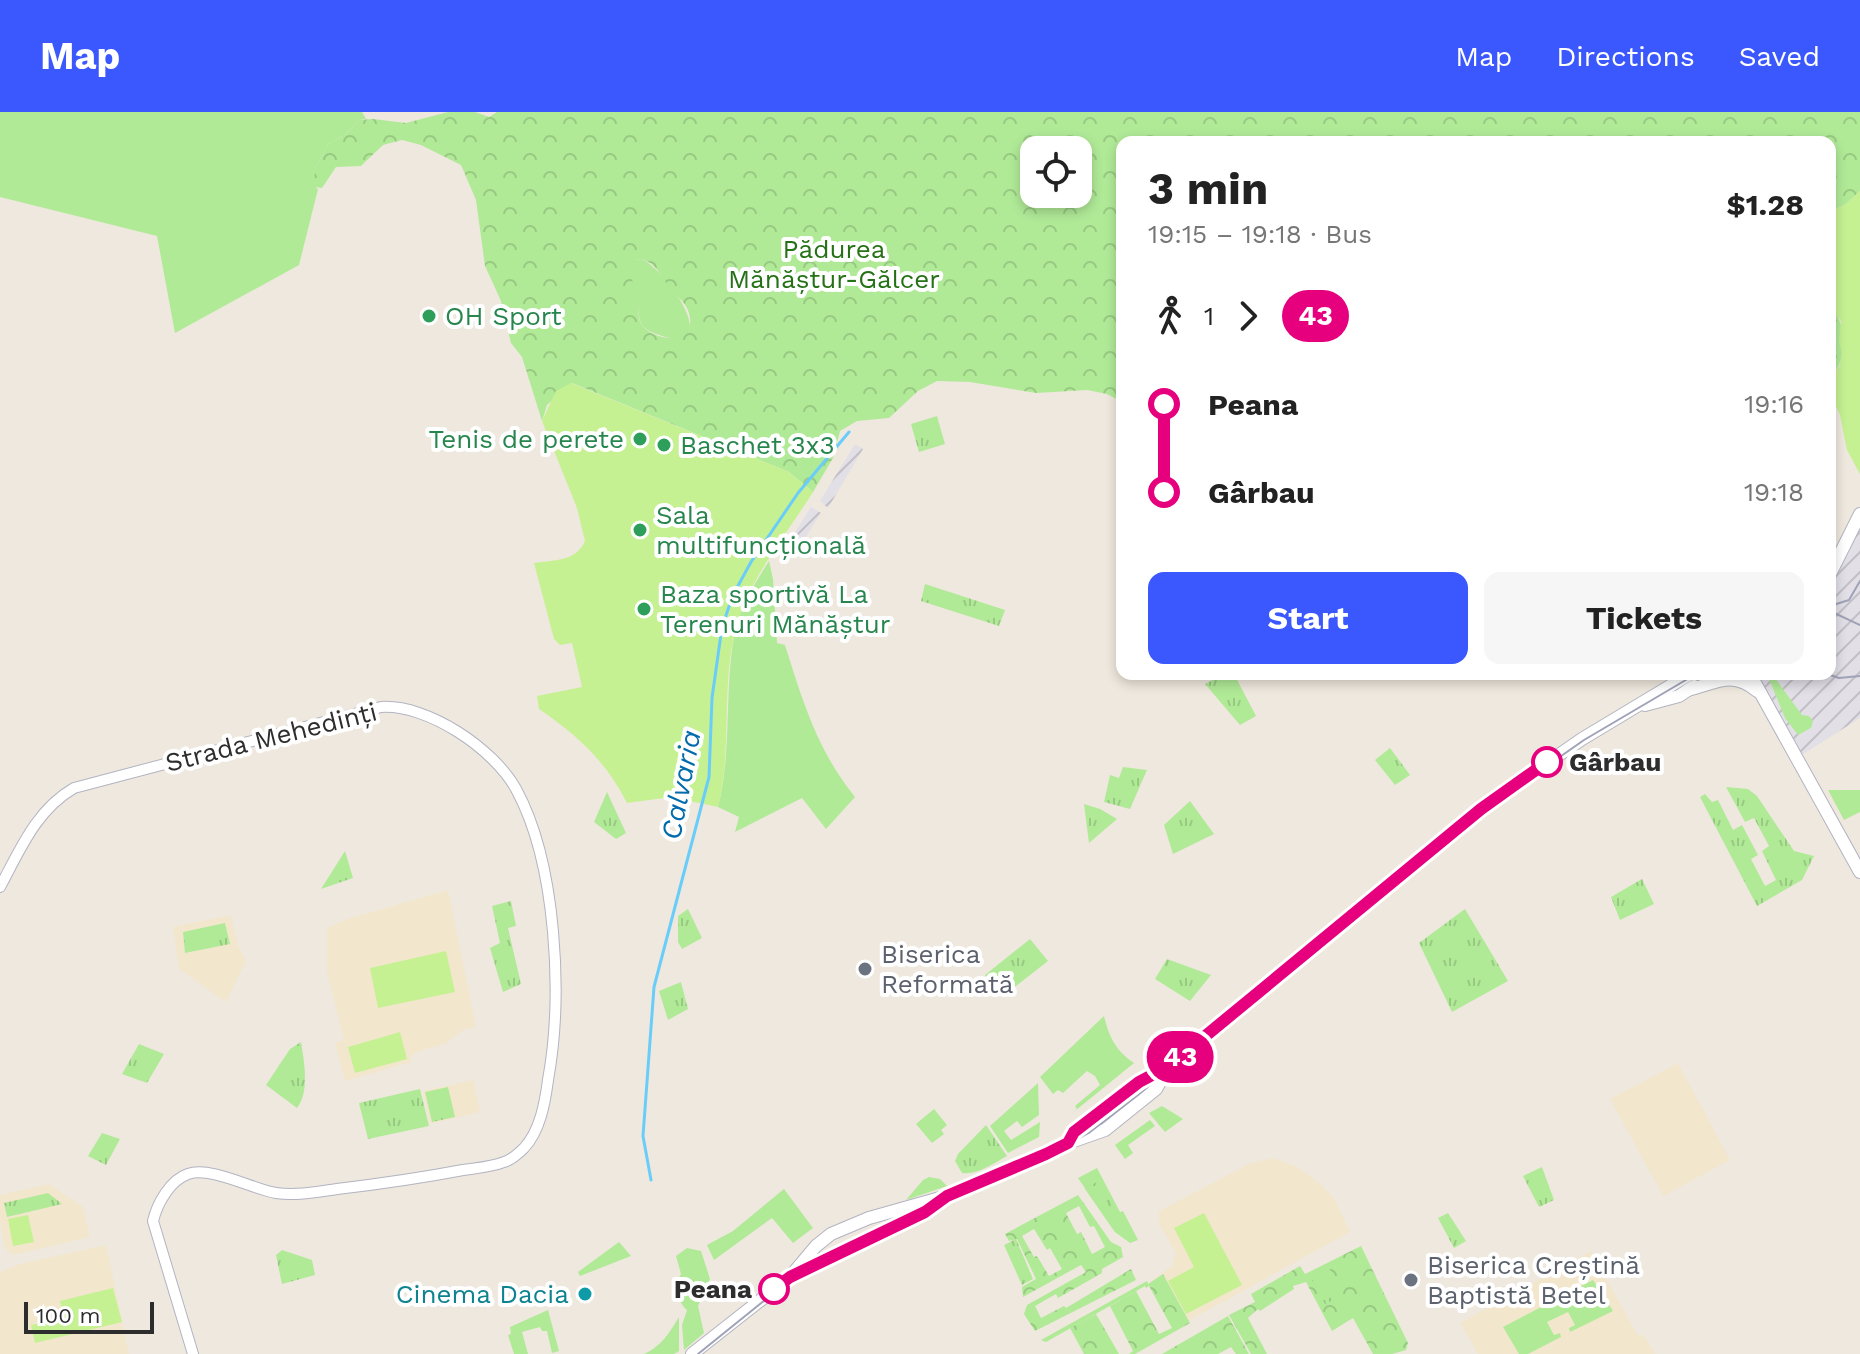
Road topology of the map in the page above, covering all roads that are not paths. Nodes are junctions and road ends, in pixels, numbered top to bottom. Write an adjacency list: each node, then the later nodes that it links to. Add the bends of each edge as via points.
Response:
1 (1860, 514): 2 (main road)
2 (1836, 562)
3 (1680, 680): 10 (main road)
4 (1703, 680): 8 (main road)
5 (1730, 680): 8 (main road)
6 (1739, 680): 9 (main road)
7 (1755, 680): 9 (main road)
8 (1688, 690): 10 (main road)
9 (1765, 698): 11 (main road)
10 (1638, 706): 13 (main road, via 1481,809 1169,1066 1156,1089 1109,1128)
11 (1860, 872)
12 (0, 887): 16 (street, Strada Mehedinți, via 42,814 74,788 381,707 418,713 477,745 517,791 546,882 553,939 554,1050 533,1135 505,1162 367,1186 283,1194 207,1173 180,1178 153,1221)
13 (947, 1196): 14 (main road, via 925,1212); 14 (main road, via 831,1234)
14 (790, 1277): 15 (main road)
15 (697, 1352)
16 (193, 1354)

